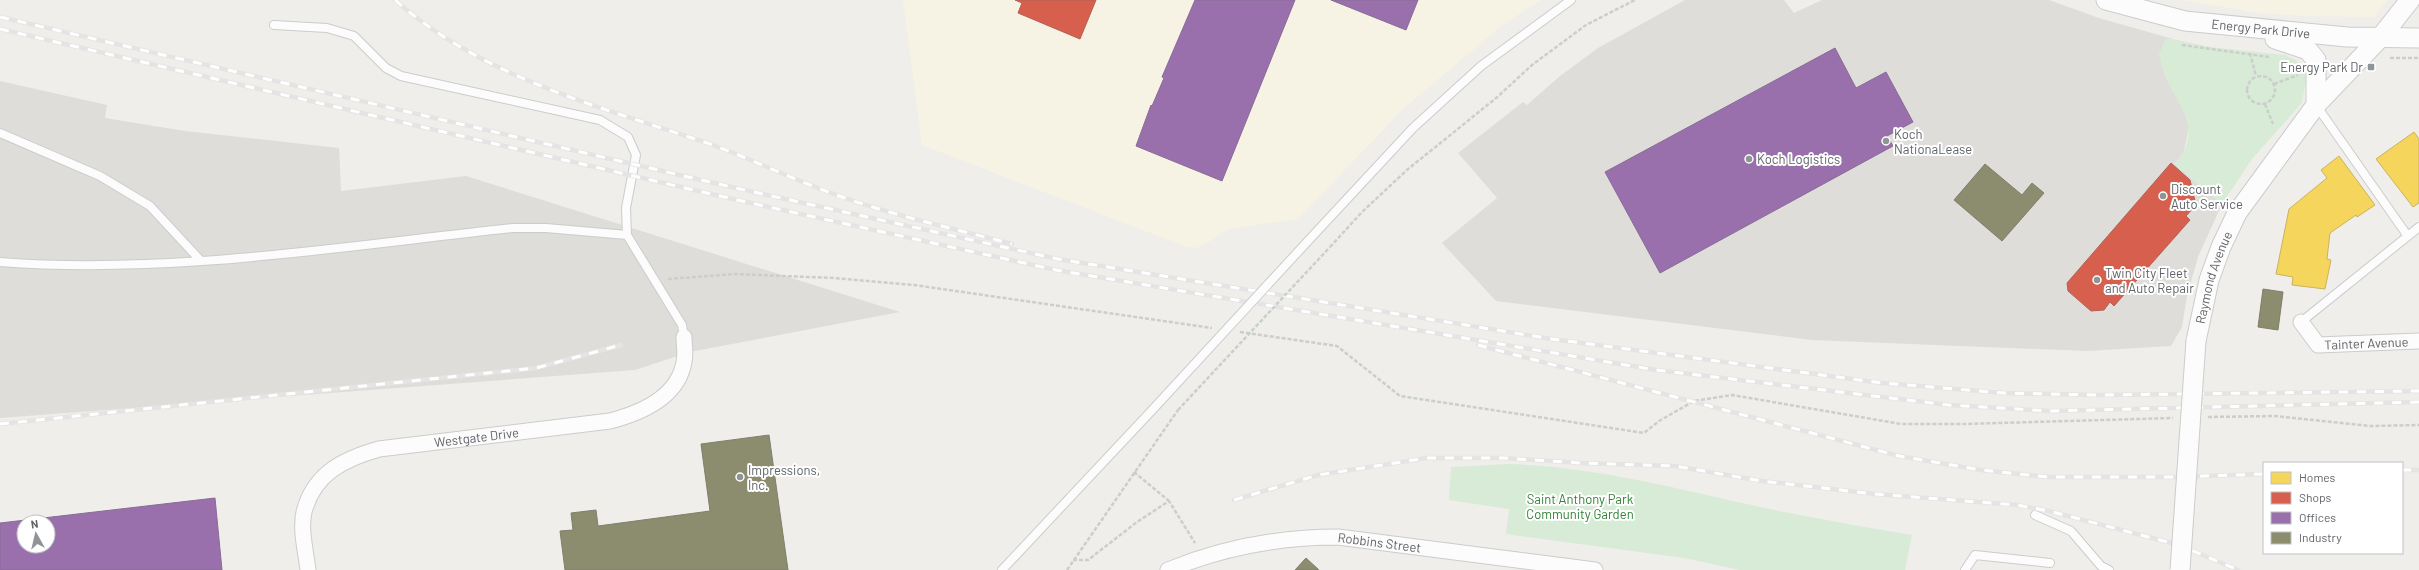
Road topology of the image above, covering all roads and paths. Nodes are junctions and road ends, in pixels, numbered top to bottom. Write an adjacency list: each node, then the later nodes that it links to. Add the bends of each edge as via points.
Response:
1 (1571, 0): 43 (lane, bridge, via 1481,66 1419,122)
2 (1635, 0): 35 (path, bridge, via 1586,25 1532,65 1495,99 1408,169 1362,212 1178,410)
3 (2106, 0): 6 (street, Energy Park Drive, via 2176,20)
4 (2410, 0): 7 (street, Raymond Avenue)
5 (274, 25): 23 (lane, via 327,28 354,36 386,68 401,76 600,120 628,138 636,155 626,208)
6 (2269, 31): 7 (street, Energy Park Drive); 18 (street, via 2276,41 2308,50 2316,60)
7 (2380, 38): 8 (street, Energy Park Drive); 18 (street, Raymond Avenue)
8 (2419, 38)
9 (2182, 45): 10 (path)
10 (2250, 53): 11 (path); 15 (path)
11 (2271, 57)
12 (2390, 58): 13 (path)
13 (2419, 58)
14 (2300, 74): 16 (path)
15 (2256, 76): 16 (path, via 2266,76); 17 (path, via 2248,84 2248,96 2255,103)
16 (2274, 84): 17 (path, via 2274,97)
17 (2265, 104): 19 (path)
18 (2316, 105): 22 (lane); 48 (street, Raymond Avenue, bridge, via 2237,213 2209,280 2196,341)
19 (2273, 124)
20 (0, 133): 24 (lane, via 100,176 150,206)
21 (2419, 226): 22 (lane)
22 (2407, 235): 27 (lane)
23 (627, 236): 24 (lane, via 546,228 513,228); 26 (lane)
24 (200, 260): 25 (lane, via 118,265)
25 (0, 262)
26 (653, 280): 28 (path, via 736,274 840,279 979,293); 30 (lane, via 682,325)
27 (2301, 322): 31 (street, Tainter Avenue, via 2318,345)
28 (1220, 329)
29 (1236, 331): 33 (path, via 1337,346 1400,396 1644,433 1658,421 1694,401 1732,395 1901,424)
30 (684, 337): 42 (street, Westgate Drive, via 685,360 682,373 675,384 648,408 630,416 610,421 379,449 351,457 334,467 314,491 304,513)
31 (2419, 341)
32 (2204, 417): 34 (path, via 2275,416 2370,426)
33 (2180, 418)
34 (2419, 426)
35 (1134, 472): 36 (path); 39 (path)
36 (1169, 501): 38 (path); 39 (path, via 1088,560)
37 (2035, 515): 47 (lane, via 2071,531 2101,566)
38 (1202, 558): 41 (street, Robbins Street); 45 (street, Robbins Street, via 1268,542 1302,537 1338,537)
39 (1073, 560): 44 (path)
40 (2050, 563): 46 (lane, via 1975,555)
41 (1178, 568)
42 (308, 570)
43 (1002, 570)
44 (1067, 570)
45 (1595, 570)
46 (1965, 570)
47 (2110, 570)
48 (2180, 570)

